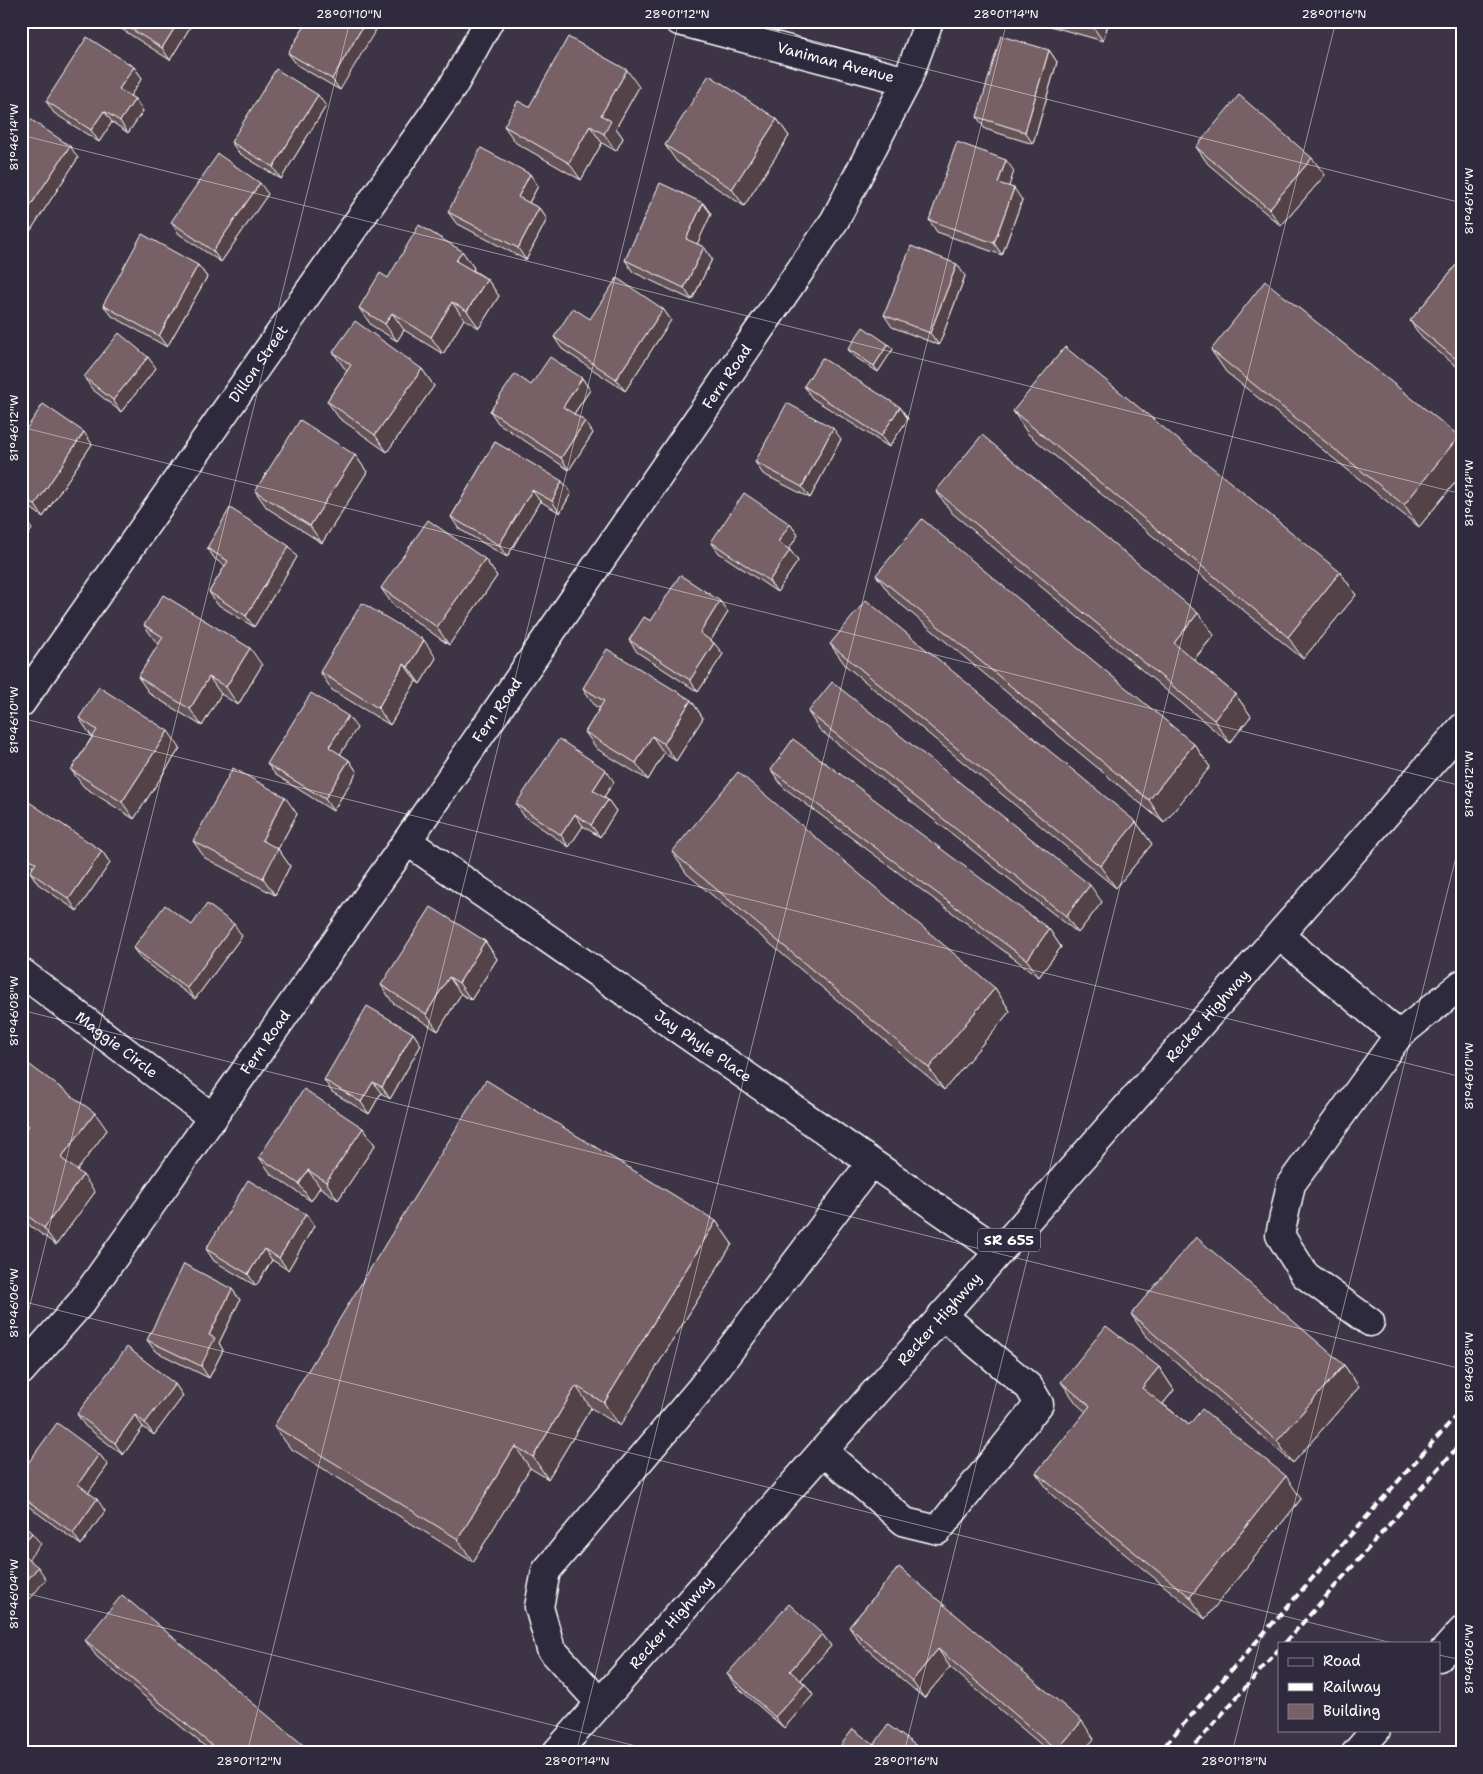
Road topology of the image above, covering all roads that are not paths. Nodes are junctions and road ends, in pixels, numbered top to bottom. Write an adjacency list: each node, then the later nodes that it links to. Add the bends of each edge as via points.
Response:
1 (489, 21): 5 (street, Dillon Street, via 453,86)
2 (679, 21): 4 (street, Vaniman Avenue)
3 (929, 21): 4 (street, Fern Road)
4 (907, 81): 7 (street, Fern Road, via 836,220)
5 (21, 703)
6 (1462, 728): 8 (street, Recker Highway / SR 655)
7 (407, 841): 12 (street, Fern Road); 13 (street, Jay Phyle Place)
8 (1280, 936): 11 (street); 14 (street, Recker Highway / SR 655)
9 (21, 972): 12 (street, Maggie Circle)
10 (1462, 984): 11 (street)
11 (1399, 1035): 16 (street, via 1291,1184 1280,1235 1305,1275)
12 (213, 1118): 17 (street, Fern Road, via 81,1303)
13 (871, 1162): 14 (street, Jay Phyle Place); 21 (street, via 702,1387 546,1571 539,1606 551,1649)
14 (999, 1251): 15 (street, Recker Highway / SR 655)
15 (942, 1315): 18 (street, Recker Highway / SR 655); 18 (street, via 1029,1387 1039,1404 938,1530 905,1522)
16 (1370, 1322)
17 (21, 1372)
18 (823, 1451): 21 (street, Recker Highway / SR 655)
19 (1462, 1631): 20 (street)
20 (1440, 1656)
21 (600, 1703): 23 (street, Recker Highway / SR 655)
22 (1374, 1732): 24 (street)
23 (556, 1753)
24 (1356, 1753)

